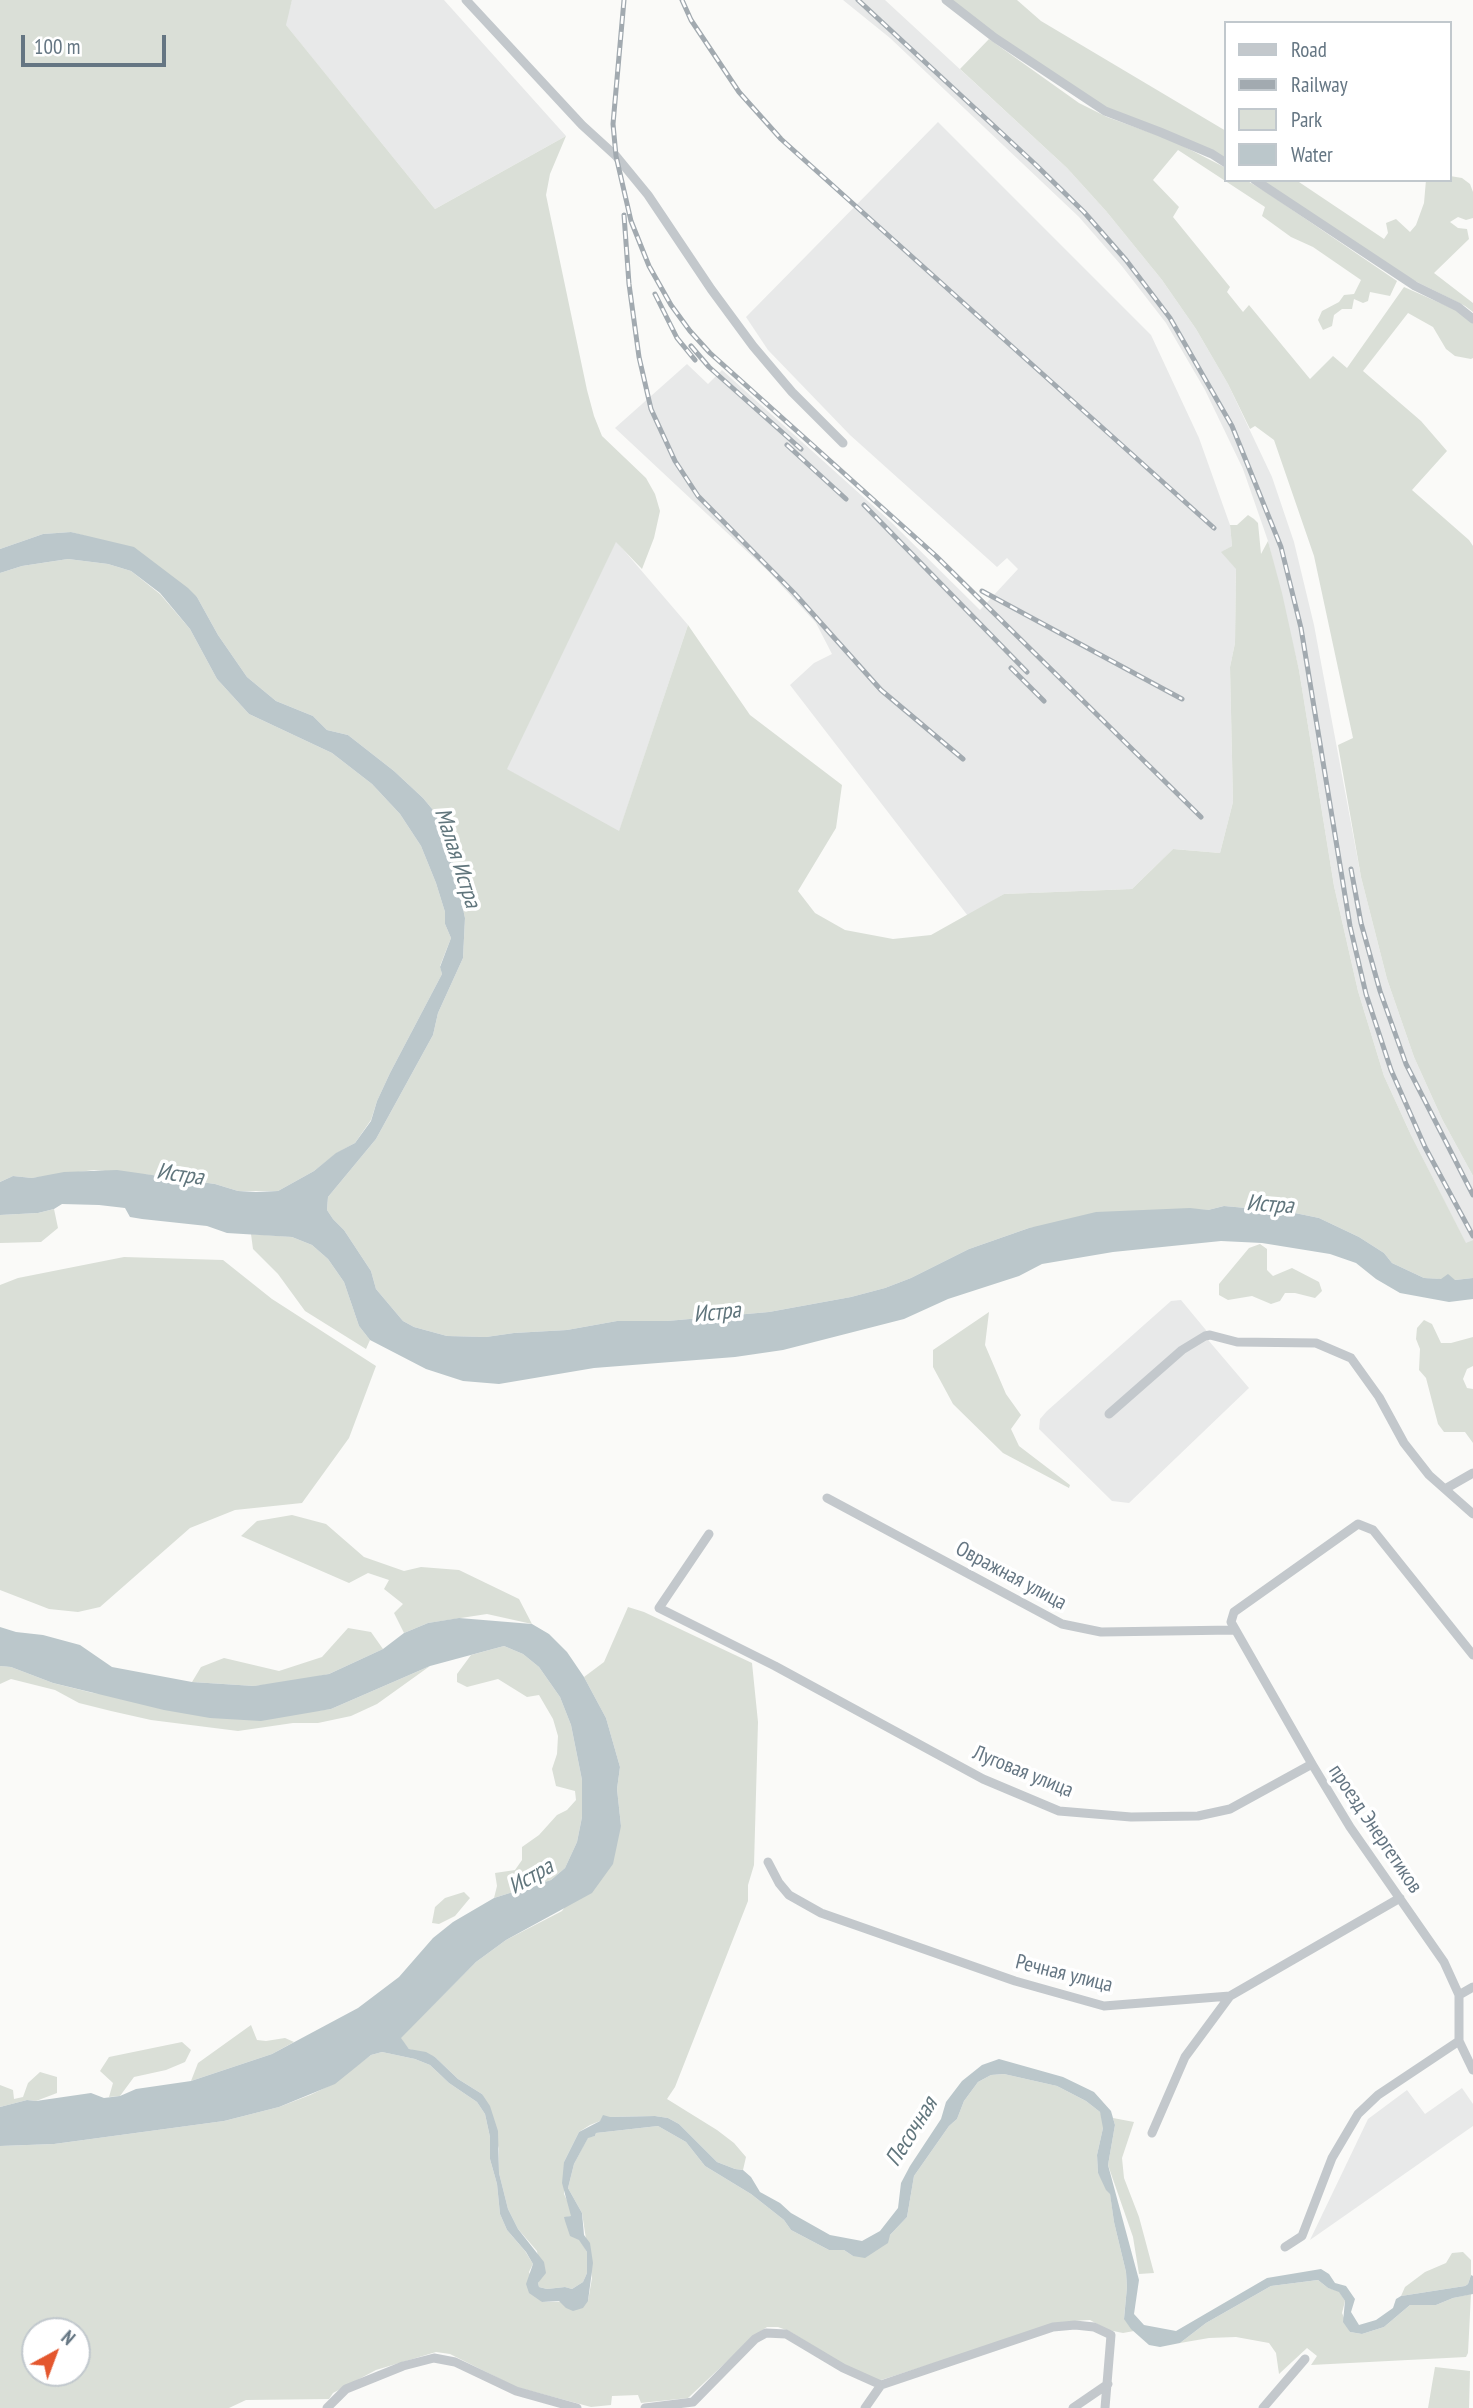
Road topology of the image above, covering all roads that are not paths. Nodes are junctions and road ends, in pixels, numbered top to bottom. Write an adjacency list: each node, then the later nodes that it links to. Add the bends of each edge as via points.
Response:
1 (466, 0): 6 (street, via 616,156 753,346)
2 (946, 0): 3 (street, via 1105,111)
3 (1224, 162)
4 (1258, 182): 5 (street)
5 (1473, 319)
6 (843, 443)
7 (1109, 1414): 9 (street, via 1182,1350 1205,1336 1237,1342 1316,1343 1351,1359 1404,1443)
8 (1473, 1473): 9 (street)
9 (1444, 1489): 11 (street)
10 (827, 1498): 13 (street, Овражная улица, via 1062,1624 1101,1632)
11 (1473, 1514)
12 (709, 1534): 15 (street, Луговая улица, via 659,1608 983,1779 1059,1811 1198,1816 1230,1809)
13 (1234, 1630): 14 (street, via 1234,1612 1359,1524 1380,1537); 15 (street, проезд Энергетиков)
14 (1473, 1655)
15 (1312, 1765): 17 (street, проезд Энергетиков)
16 (768, 1862): 20 (street, Речная улица, via 789,1895 821,1913 1069,1997 1104,2006)
17 (1400, 1898): 19 (street, проезд Энергетиков, via 1444,1962); 20 (street, Речная улица)
18 (1473, 1987): 19 (street)
19 (1460, 1995): 21 (street, проезд Энергетиков)
20 (1230, 1996): 23 (street, via 1185,2057)
21 (1459, 2041): 22 (street, проезд Энергетиков); 24 (street, via 1378,2095 1358,2114 1332,2158 1302,2236)
22 (1473, 2070)
23 (1152, 2133)
24 (1285, 2247)
25 (1305, 2359): 35 (street)
26 (1108, 2384): 27 (street, via 1111,2335 1075,2325 1054,2327); 33 (street); 34 (street)
27 (881, 2385): 28 (street, via 786,2334 766,2333 755,2339); 32 (street)
28 (696, 2405): 31 (street)
29 (327, 2408): 30 (street, via 346,2389 434,2358 455,2362 516,2391)
30 (577, 2408)
31 (645, 2408)
32 (865, 2408)
33 (1073, 2408)
34 (1105, 2408)
35 (1263, 2408)

